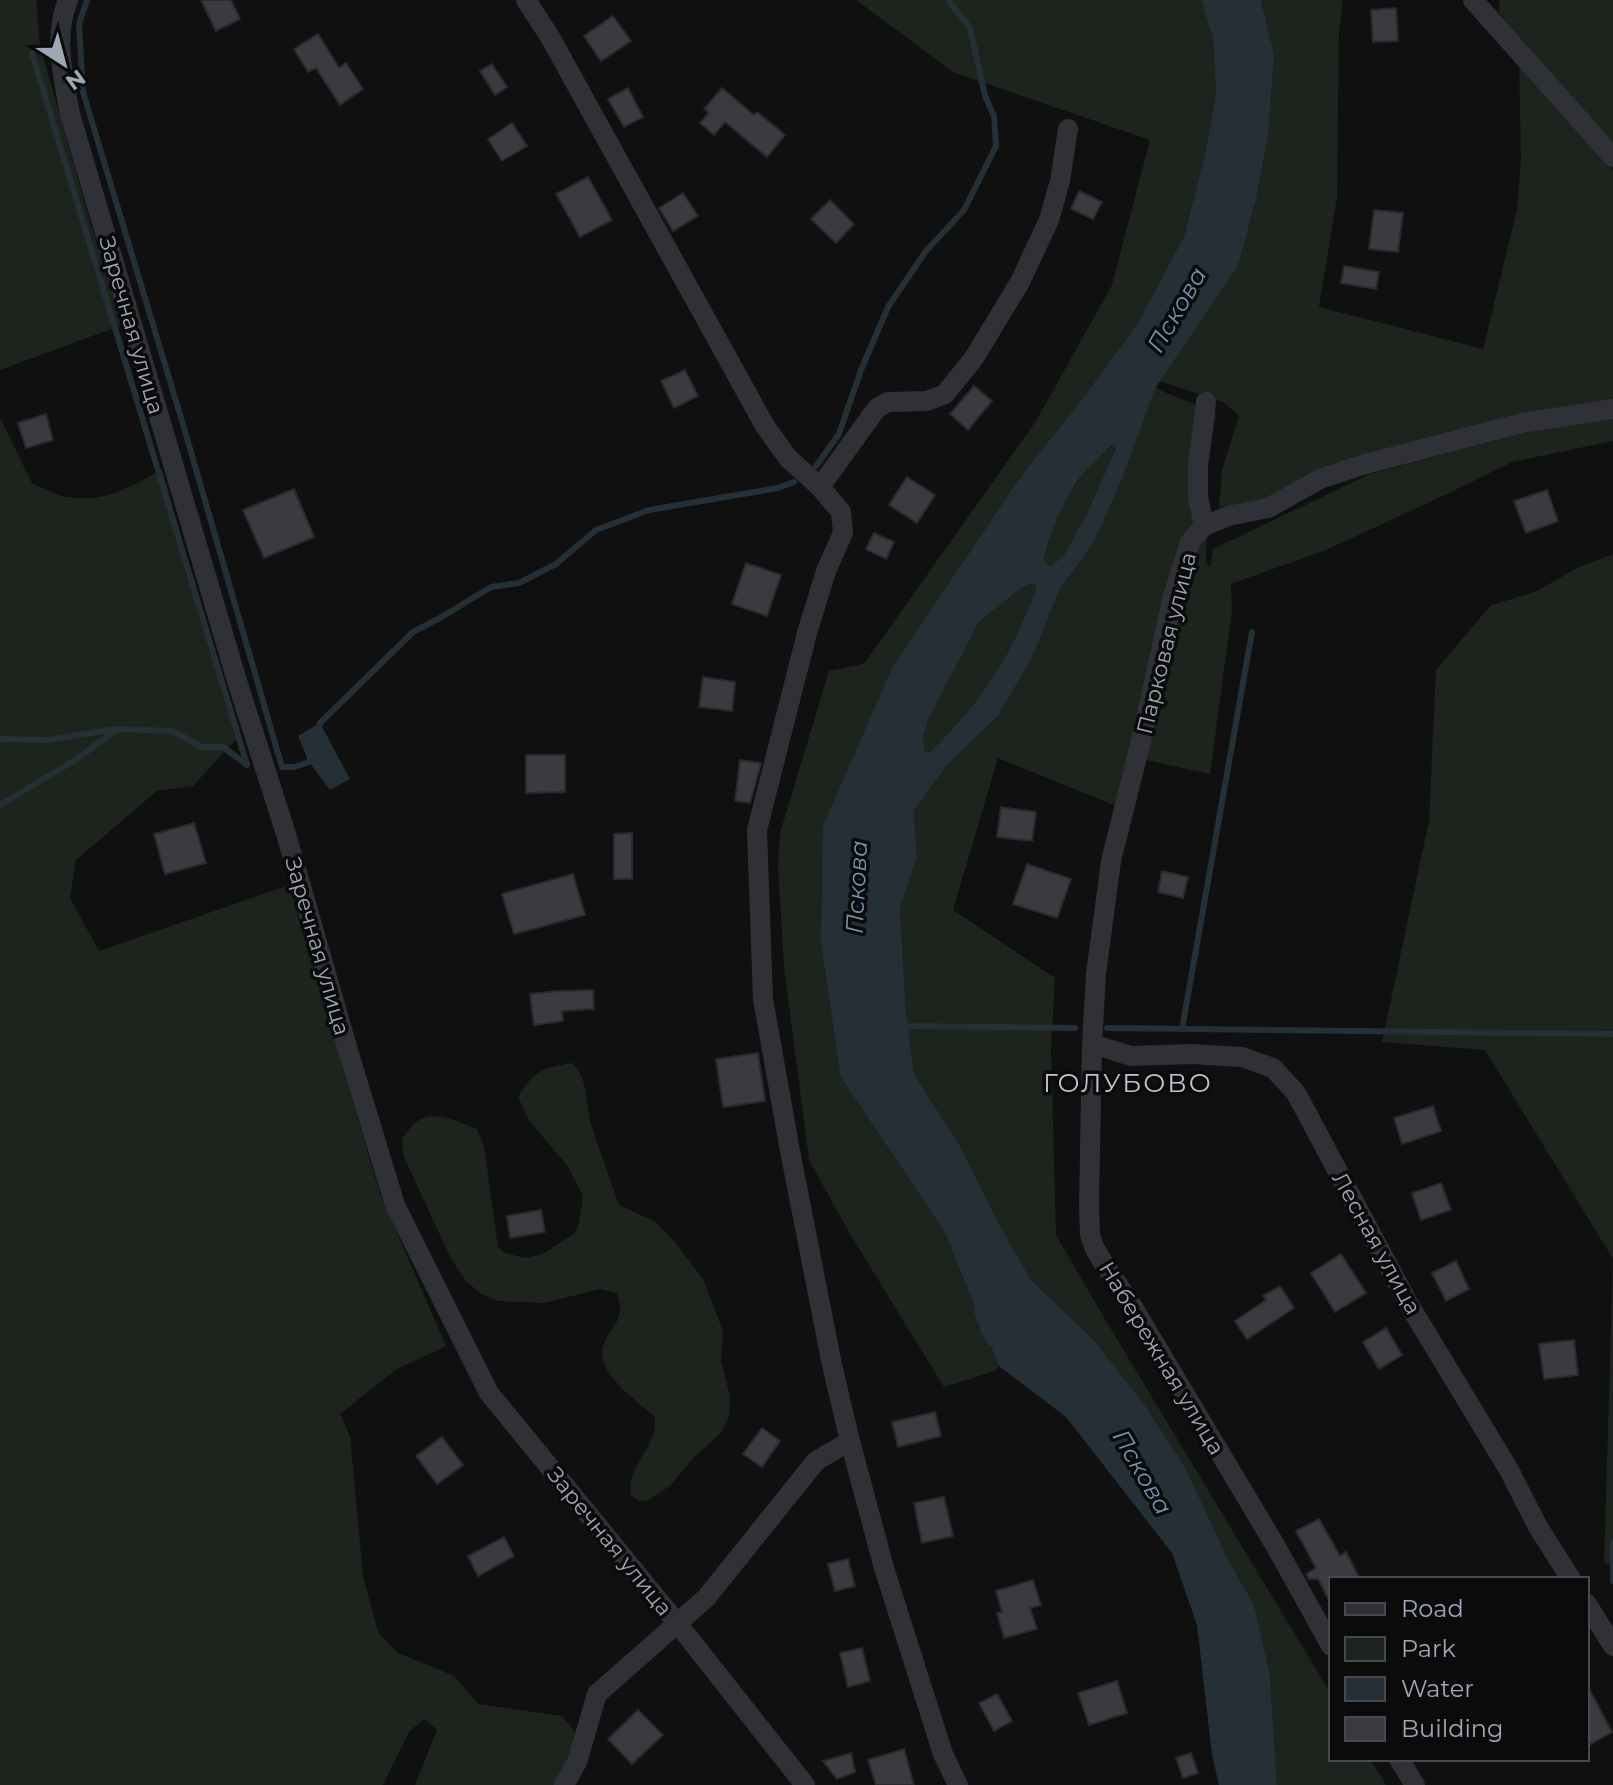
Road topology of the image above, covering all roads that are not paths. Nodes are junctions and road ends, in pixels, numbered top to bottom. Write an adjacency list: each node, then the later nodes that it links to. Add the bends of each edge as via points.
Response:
1 (68, 0): 14 (street, Заречная улица, via 61,16 60,56 70,114 395,1205 489,1393)
2 (526, 0): 8 (street, via 765,426 788,458)
3 (1473, 0): 5 (street)
4 (1068, 129): 8 (street, via 1049,220 1020,282 974,358 945,394 877,408)
5 (1613, 157)
6 (1206, 402): 9 (street, via 1198,464)
7 (1613, 409): 9 (street, Парковая улица, via 1522,423 1362,465 1320,479 1268,508)
8 (820, 487): 11 (street, via 841,512 843,533 807,633 757,830 763,999)
9 (1204, 526): 10 (street, Парковая улица, via 1190,542 1173,596 1111,861)
10 (1092, 1044): 12 (street, Лесная улица, via 1131,1056 1242,1057 1273,1068 1296,1093 1408,1303); 15 (street, Набережная улица, via 1089,1204 1095,1249)
11 (850, 1441): 14 (street, via 816,1461 706,1598); 20 (street, via 884,1568 943,1754)
12 (1570, 1577)
13 (1589, 1607): 16 (street)
14 (677, 1623): 18 (street, via 597,1694 577,1762); 19 (street, Заречная улица)
15 (1329, 1642)
16 (1613, 1646)
17 (1400, 1761): 21 (street)
18 (564, 1785)
19 (805, 1785)
20 (958, 1785)
21 (1415, 1785)

